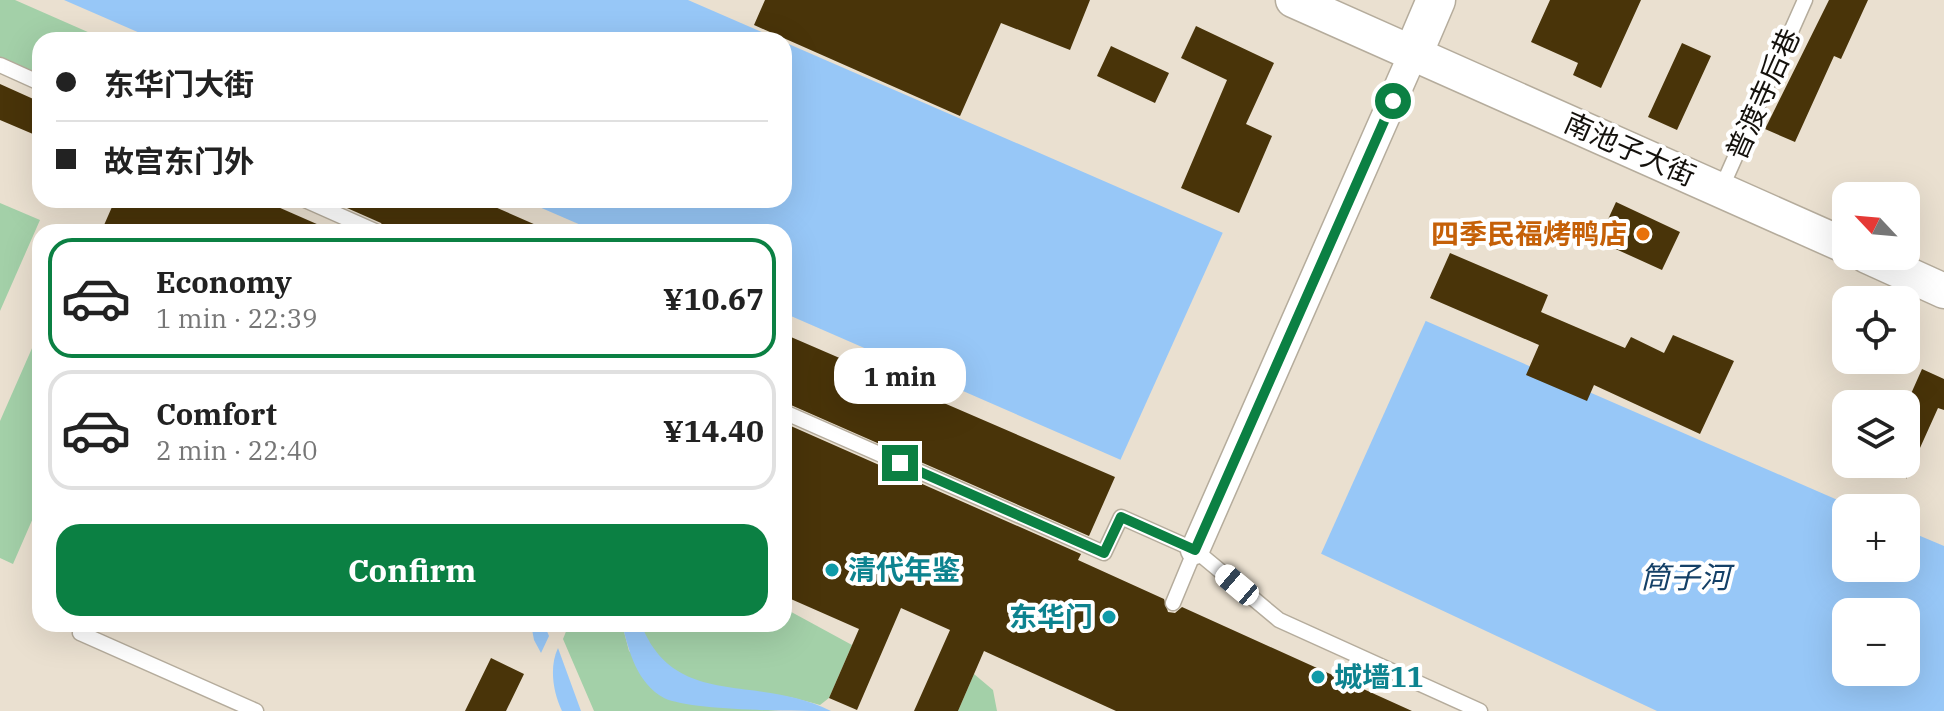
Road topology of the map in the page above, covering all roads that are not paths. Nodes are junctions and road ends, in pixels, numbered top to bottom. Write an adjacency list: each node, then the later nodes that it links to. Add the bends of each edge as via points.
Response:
1 (1293, 0): 4 (street, 南池子大街)
2 (1436, 0): 4 (main road)
3 (1805, 0): 7 (lane, 普渡寺后巷)
4 (1413, 54): 7 (street, 南池子大街); 14 (street)
5 (0, 65): 6 (lane)
6 (32, 79)
7 (1721, 189): 10 (street, 南池子大街)
8 (323, 208): 9 (lane)
9 (359, 224)
10 (1832, 240)
11 (1898, 270): 12 (street)
12 (1944, 291)
13 (792, 416): 14 (lane, via 1104,553 1121,517)
14 (1195, 550): 15 (lane); 18 (lane, via 1279,620)
15 (1173, 603)
16 (80, 633): 17 (lane)
17 (256, 711)
18 (1480, 711)

